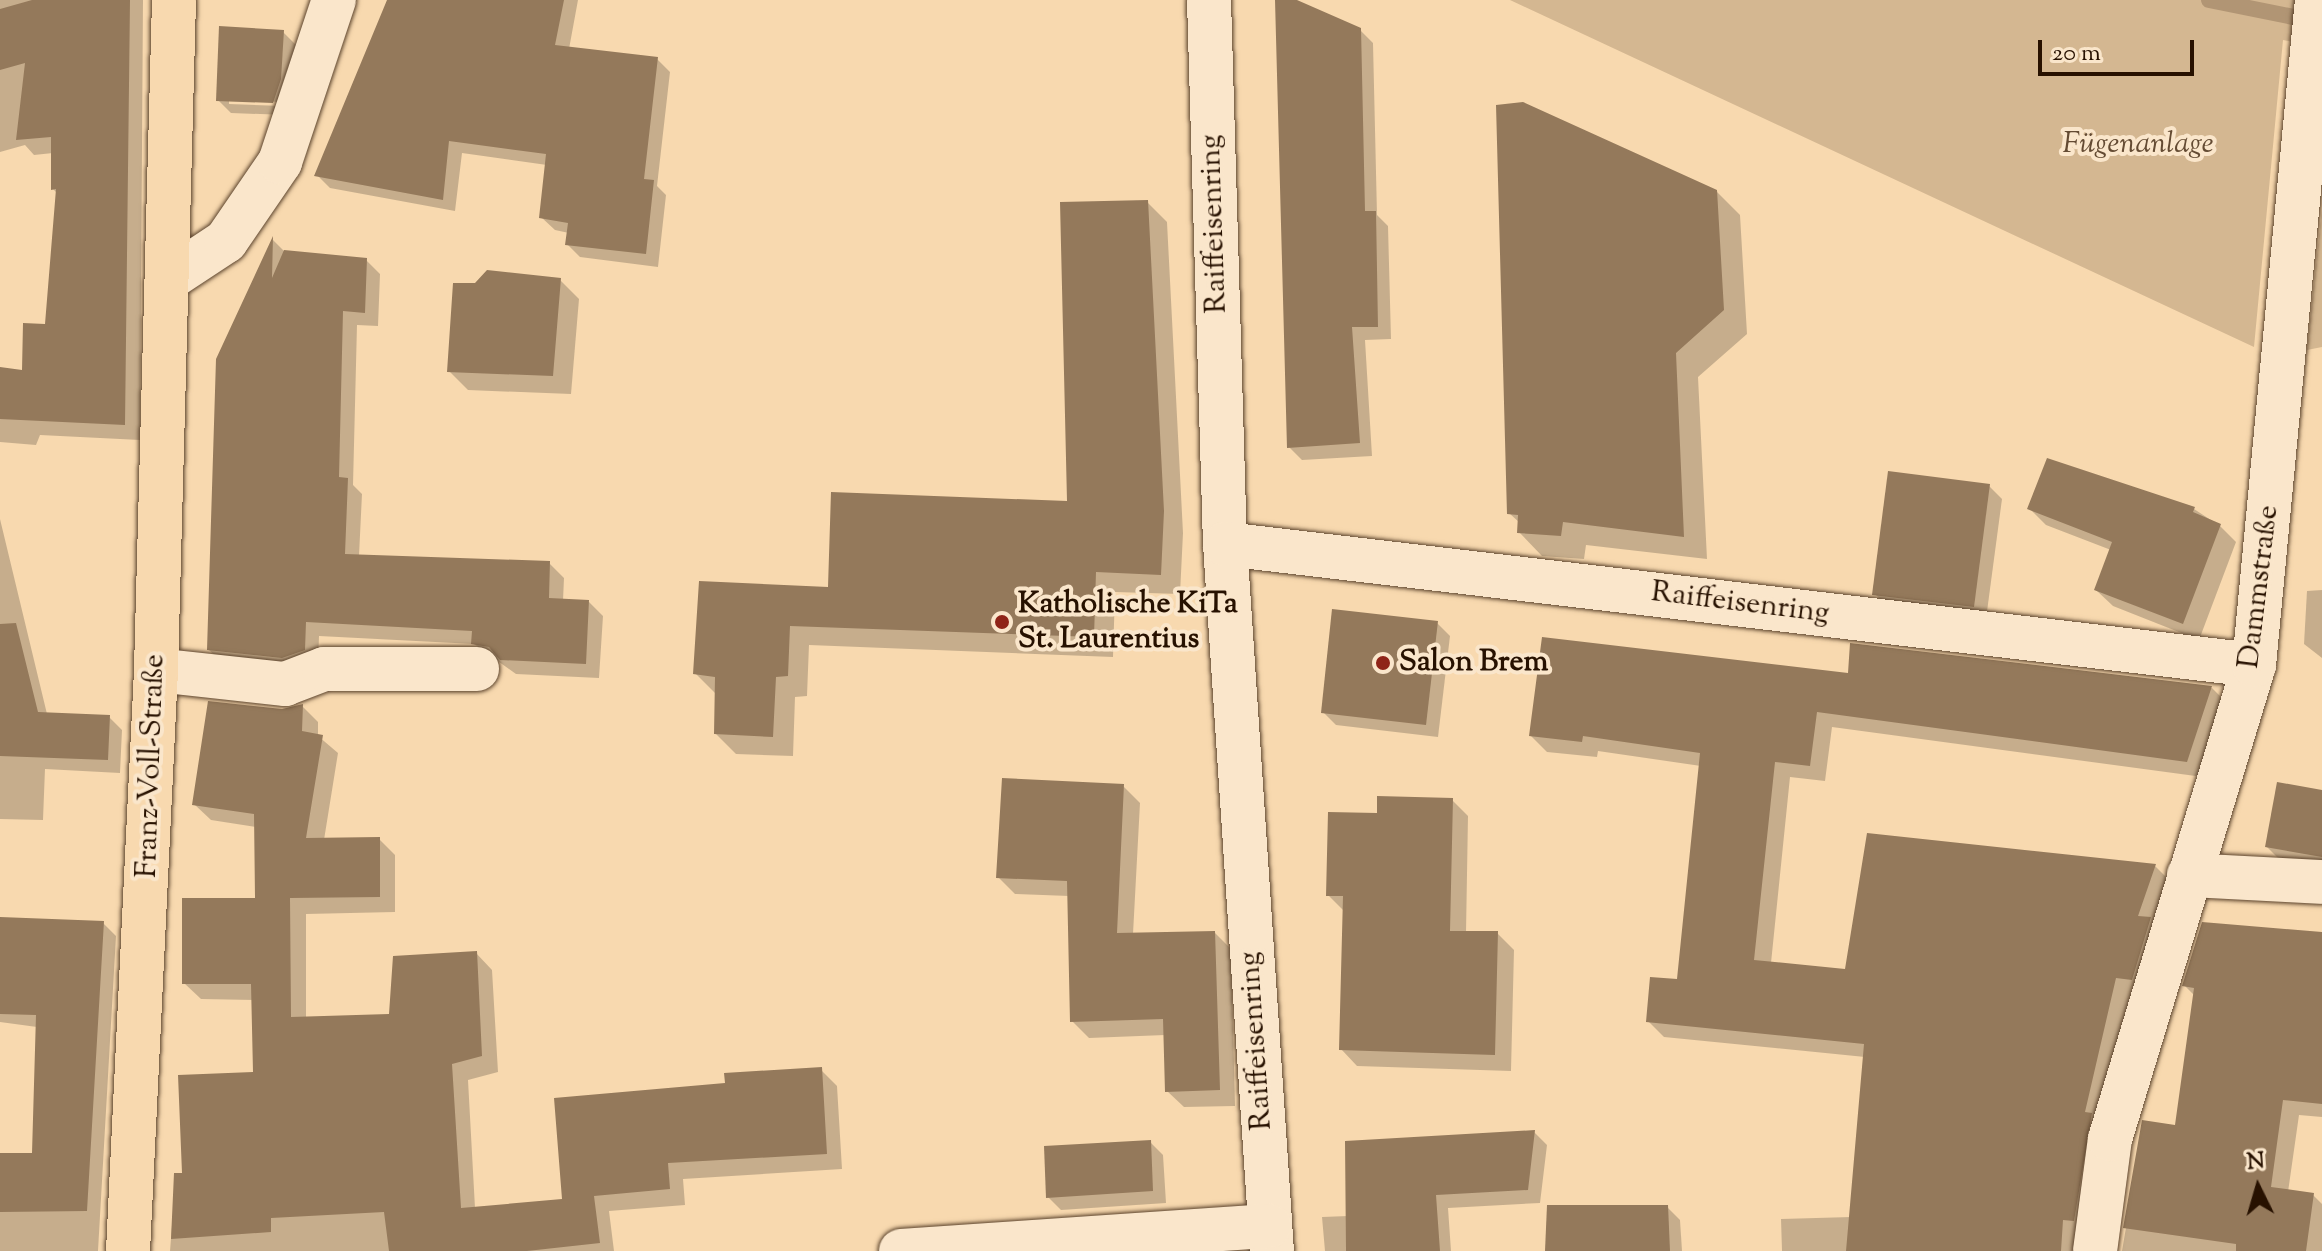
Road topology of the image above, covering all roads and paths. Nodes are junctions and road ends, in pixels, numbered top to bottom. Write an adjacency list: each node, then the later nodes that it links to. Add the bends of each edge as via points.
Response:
1 (174, 0): 5 (main road, Franz-Voll-Straße)
2 (334, 0): 5 (street, via 280,162 226,241)
3 (1209, 0): 6 (street, Raiffeisenring)
4 (2317, 0): 7 (street, Dammstraße)
5 (167, 280): 9 (main road, Franz-Voll-Straße)
6 (1225, 544): 7 (street, Raiffeisenring); 12 (street, Raiffeisenring)
7 (2254, 665): 10 (street, Dammstraße)
8 (477, 669): 9 (street, via 324,669 285,684)
9 (156, 670): 13 (main road, Franz-Voll-Straße)
10 (2189, 875): 11 (street); 15 (street, Dammstraße, via 2110,1139)
11 (2322, 882)
12 (1270, 1239): 14 (street)
13 (128, 1251)
14 (901, 1251)
15 (2095, 1251)

